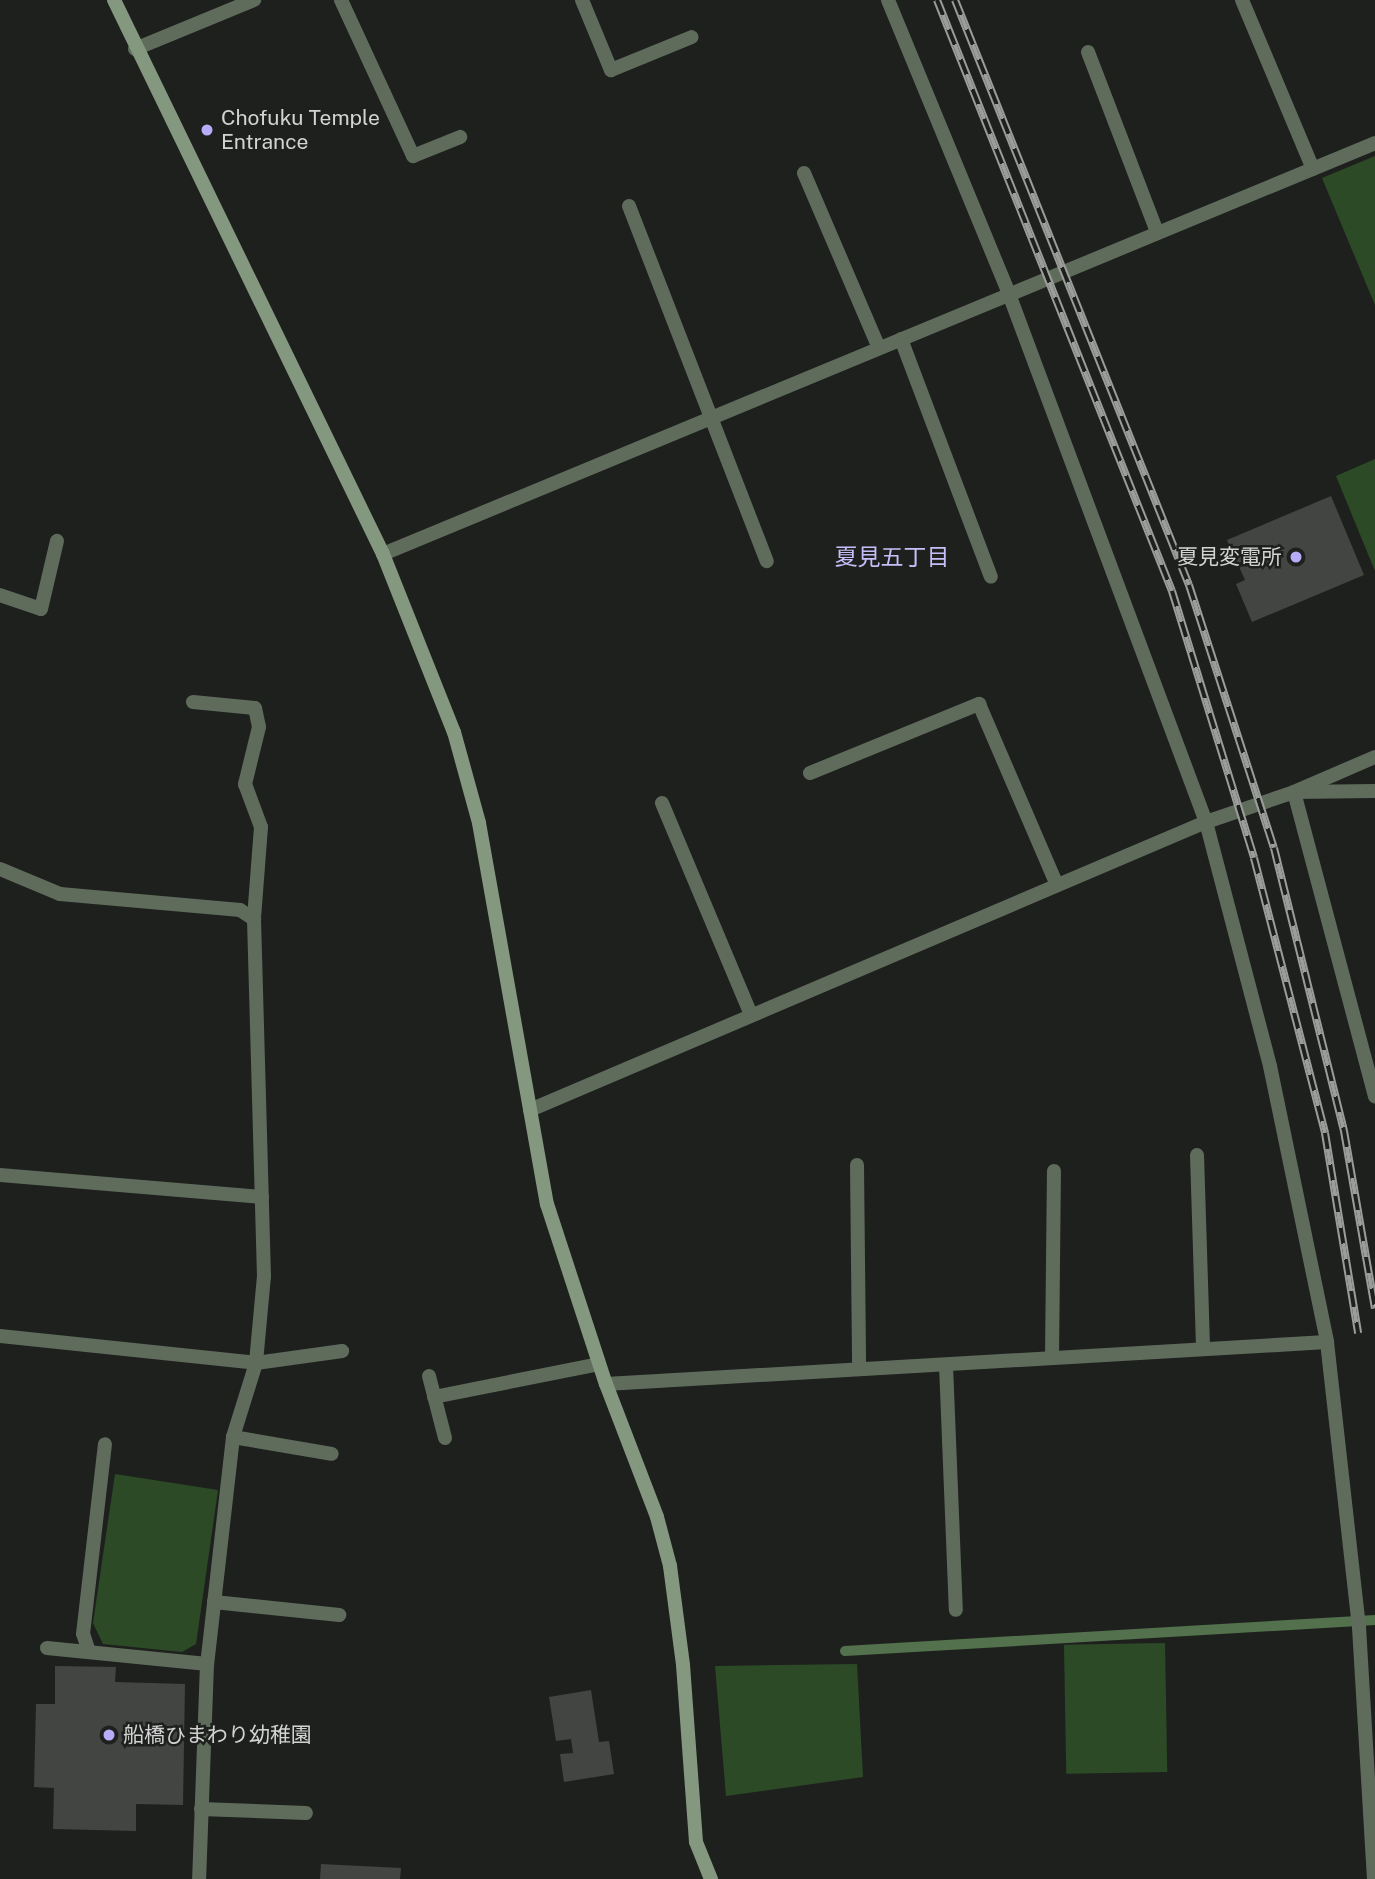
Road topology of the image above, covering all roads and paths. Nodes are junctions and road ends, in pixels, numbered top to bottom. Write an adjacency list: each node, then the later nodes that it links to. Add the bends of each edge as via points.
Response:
1 (114, 0): 8 (street)
2 (254, 0): 8 (street)
3 (341, 0): 10 (street, via 413,156)
4 (582, 0): 7 (street, via 611,70)
5 (888, 0): 16 (street)
6 (1242, 0): 12 (street)
7 (692, 37)
8 (135, 49): 21 (street)
9 (1087, 52): 15 (street)
10 (460, 136)
11 (1375, 143): 12 (street)
12 (1314, 169): 15 (street)
13 (804, 173): 18 (street)
14 (629, 206): 19 (street)
15 (1157, 232): 16 (street)
16 (1009, 294): 17 (street); 31 (street)
17 (901, 339): 18 (street); 23 (street)
18 (879, 348): 19 (street)
19 (712, 418): 21 (street); 22 (street)
20 (57, 541): 24 (street, via 41,609)
21 (383, 554): 37 (street, via 466,773)
22 (767, 561)
23 (991, 577)
24 (0, 595)
25 (193, 702): 34 (street, via 255,708 259,727 245,784 261,827)
26 (1375, 757): 29 (street)
27 (810, 773): 33 (street, via 979,704)
28 (1375, 791): 29 (street)
29 (1294, 792): 31 (street); 36 (street)
30 (663, 803): 35 (street)
31 (1206, 822): 33 (street); 44 (street, via 1270,1066)
32 (0, 869): 34 (street, via 60,894 240,910)
33 (1057, 886): 35 (street)
34 (254, 919): 42 (street)
35 (751, 1015): 37 (street)
36 (1375, 1097)
37 (530, 1110): 49 (street, via 547,1204)
38 (1197, 1155): 45 (street)
39 (857, 1165): 51 (street)
40 (1054, 1171): 47 (street)
41 (0, 1175): 42 (street)
42 (262, 1198): 48 (street, via 264,1276)
43 (0, 1336): 48 (street)
44 (1328, 1342): 45 (street); 69 (street, via 1359,1627)
45 (1203, 1349): 47 (street)
46 (342, 1351): 48 (street)
47 (1052, 1358): 50 (street)
48 (256, 1363): 55 (street)
49 (599, 1364): 53 (street); 54 (street)
50 (946, 1365): 51 (street); 60 (street)
51 (859, 1370): 53 (street)
52 (429, 1376): 54 (street)
53 (606, 1384): 68 (street, via 657,1517 670,1566 682,1652 696,1842)
54 (434, 1397): 56 (street)
55 (233, 1437): 58 (street); 59 (street)
56 (445, 1438)
57 (105, 1444): 63 (street, via 83,1634)
58 (332, 1454)
59 (214, 1602): 61 (street); 64 (street)
60 (956, 1610)
61 (340, 1615)
62 (47, 1648): 63 (street)
63 (89, 1652): 64 (street)
64 (207, 1664): 65 (street)
65 (201, 1809): 66 (street); 67 (street)
66 (306, 1813)
67 (199, 1879)
68 (711, 1879)
69 (1374, 1879)

